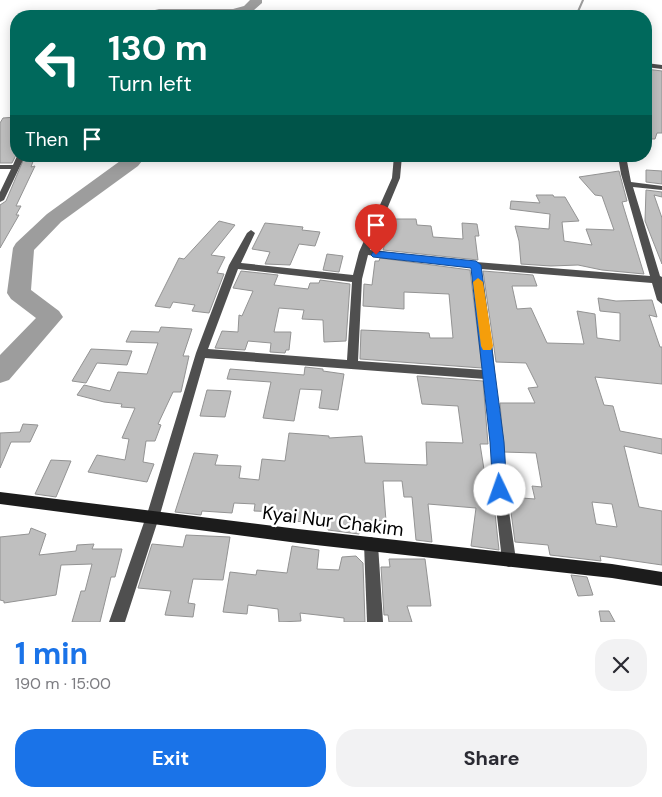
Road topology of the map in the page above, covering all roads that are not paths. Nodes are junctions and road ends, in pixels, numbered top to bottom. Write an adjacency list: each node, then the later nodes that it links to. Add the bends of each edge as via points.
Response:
1 (18, 162): 5 (street)
2 (397, 162): 10 (street, via 396,178)
3 (623, 162): 6 (street)
4 (0, 167): 5 (street)
5 (16, 167): 8 (street)
6 (628, 184): 7 (street); 14 (street)
7 (662, 188)
8 (0, 200)
9 (251, 233): 11 (street)
10 (364, 252): 12 (street); 13 (street)
11 (234, 265): 13 (street); 16 (street)
12 (476, 265): 14 (street); 18 (street)
13 (357, 279): 17 (street)
14 (659, 280): 15 (street)
15 (662, 300)
16 (201, 353): 17 (street); 20 (street)
17 (352, 364): 18 (street)
18 (490, 375): 22 (street)
19 (0, 498): 20 (street, Kyai Nur Chakim)
20 (153, 518): 21 (street, Kyai Nur Chakim); 24 (street)
21 (371, 544): 22 (street, Kyai Nur Chakim); 25 (street)
22 (509, 560): 23 (street, Kyai Nur Chakim)
23 (662, 579)
24 (117, 622)
25 (375, 622)

